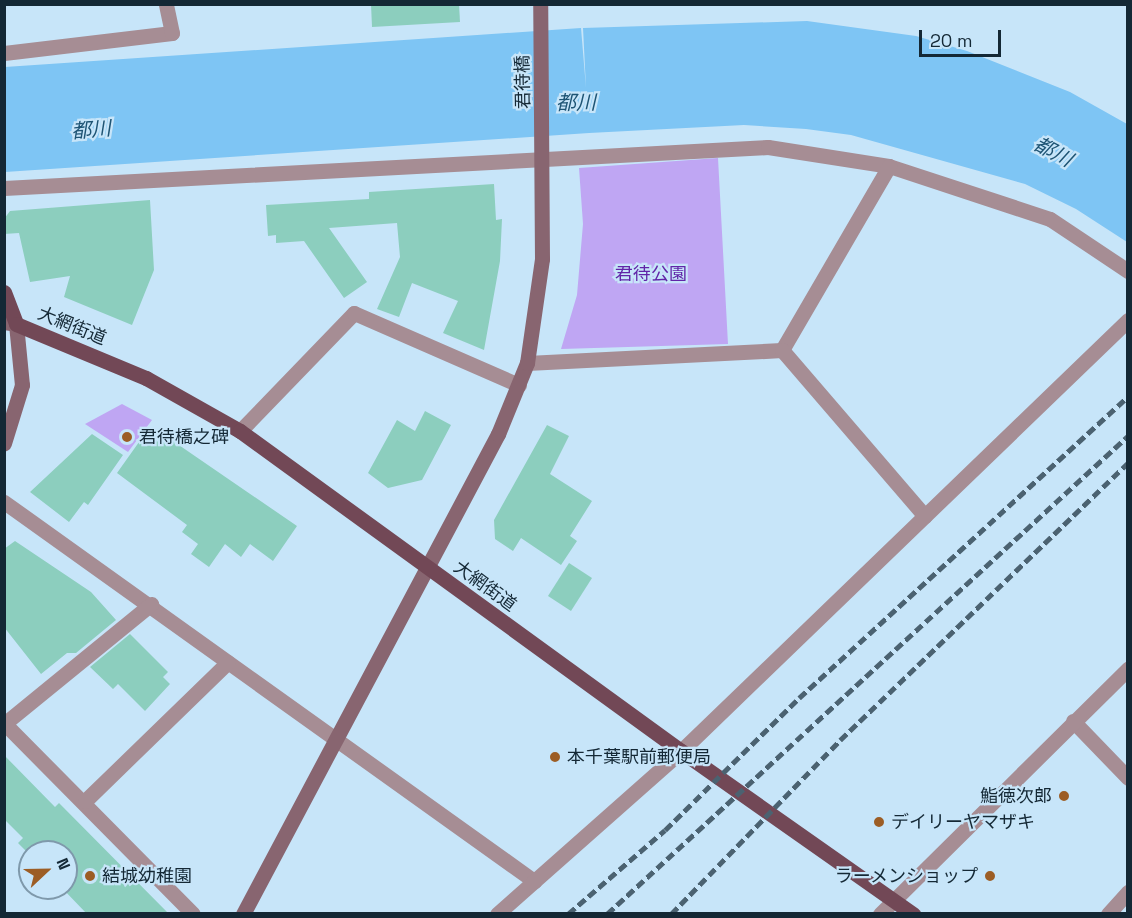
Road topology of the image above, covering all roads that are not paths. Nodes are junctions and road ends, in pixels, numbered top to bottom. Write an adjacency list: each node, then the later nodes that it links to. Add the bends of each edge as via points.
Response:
1 (166, 4): 3 (street, via 172,33)
2 (540, 5): 4 (street, 君待橋)
3 (4, 52)
4 (544, 158): 5 (street, via 768,147); 6 (street); 12 (street, 君待橋, via 542,259)
5 (889, 166): 7 (street, via 1050,219); 11 (street)
6 (4, 188)
7 (1128, 271)
8 (4, 292): 10 (main road)
9 (1128, 320): 17 (street)
10 (10, 323): 14 (main road, 大網街道, via 146,378); 15 (street, via 22,385)
11 (782, 350): 12 (street); 17 (street)
12 (528, 363): 13 (street, 君待橋)
13 (519, 385): 14 (street, via 354,313); 18 (street, 君待橋, via 498,434)
14 (240, 432): 18 (main road, 大網街道)
15 (4, 443)
16 (4, 502): 19 (street)
17 (925, 516): 25 (street)
18 (426, 567): 24 (street, 君待橋); 25 (main road, 大網街道)
19 (151, 604): 20 (street); 23 (street)
20 (228, 662): 24 (street); 27 (street)
21 (1128, 669): 22 (street)
22 (1073, 721): 26 (street); 30 (street)
23 (5, 724): 27 (street)
24 (336, 738): 28 (street); 32 (street, 君待橋)
25 (681, 751): 28 (street); 30 (main road, 大網街道)
26 (1128, 778)
27 (85, 801): 31 (street)
28 (534, 881): 33 (street)
29 (1128, 892): 36 (street)
30 (893, 900): 34 (street); 35 (main road, 大網街道)
31 (193, 914)
32 (243, 914)
33 (497, 914)
34 (880, 914)
35 (913, 914)
36 (1108, 914)

